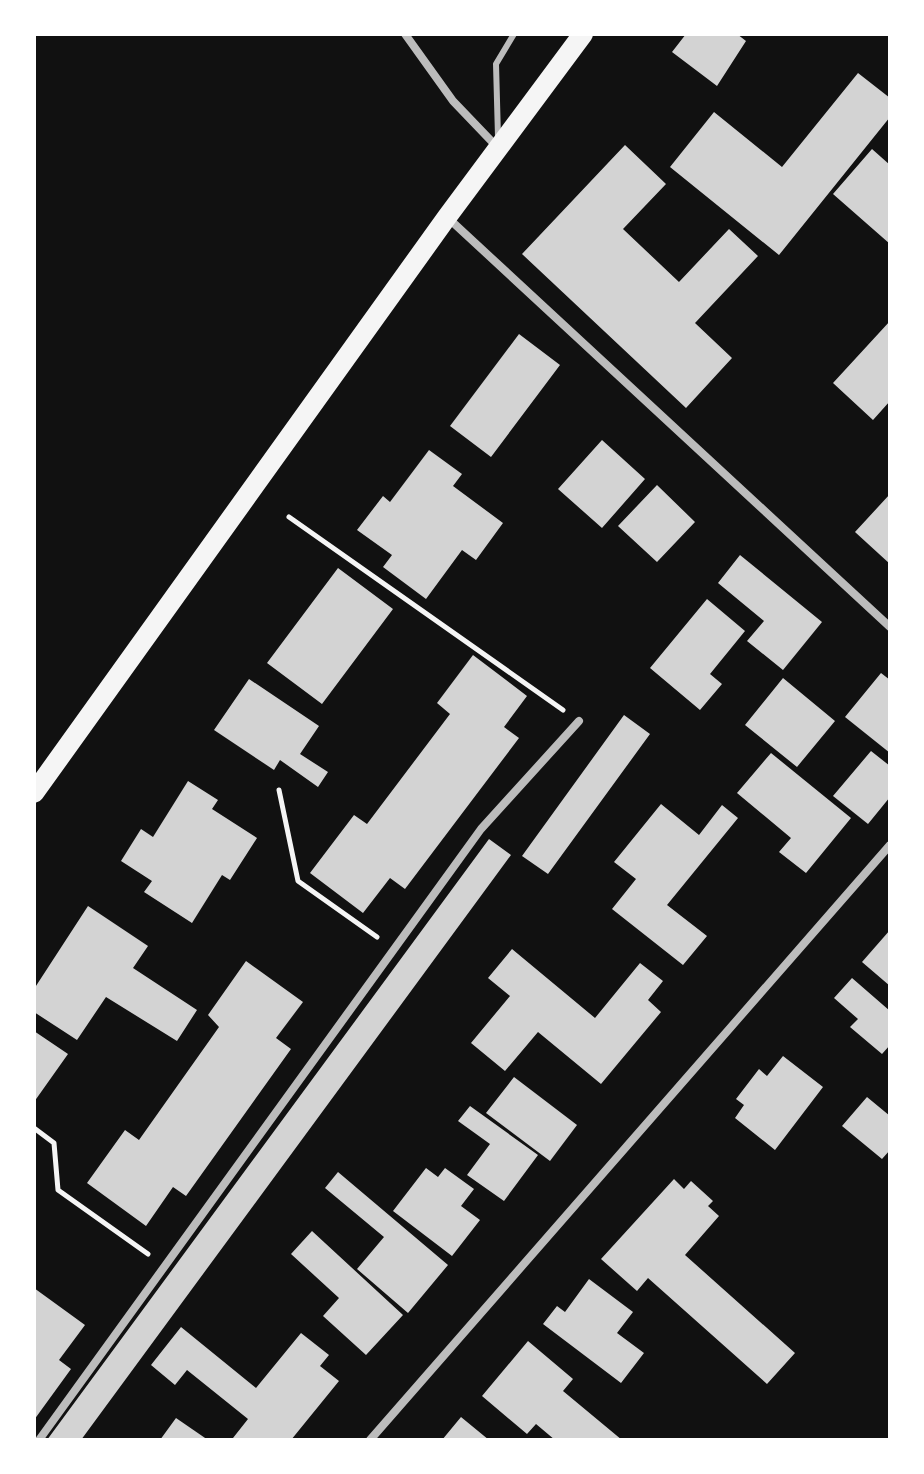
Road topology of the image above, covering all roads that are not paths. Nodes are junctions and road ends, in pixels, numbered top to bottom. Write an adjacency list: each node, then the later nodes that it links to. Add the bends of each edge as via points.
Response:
1 (405, 34): 4 (street, via 453,101)
2 (514, 34): 4 (lane, via 496,64)
3 (583, 34): 4 (main road)
4 (498, 149): 5 (main road)
5 (447, 217): 6 (street); 8 (main road)
6 (890, 627)
7 (579, 721): 10 (street, via 481,829)
8 (34, 793)
9 (890, 845): 11 (street)
10 (39, 1440)
11 (370, 1440)

